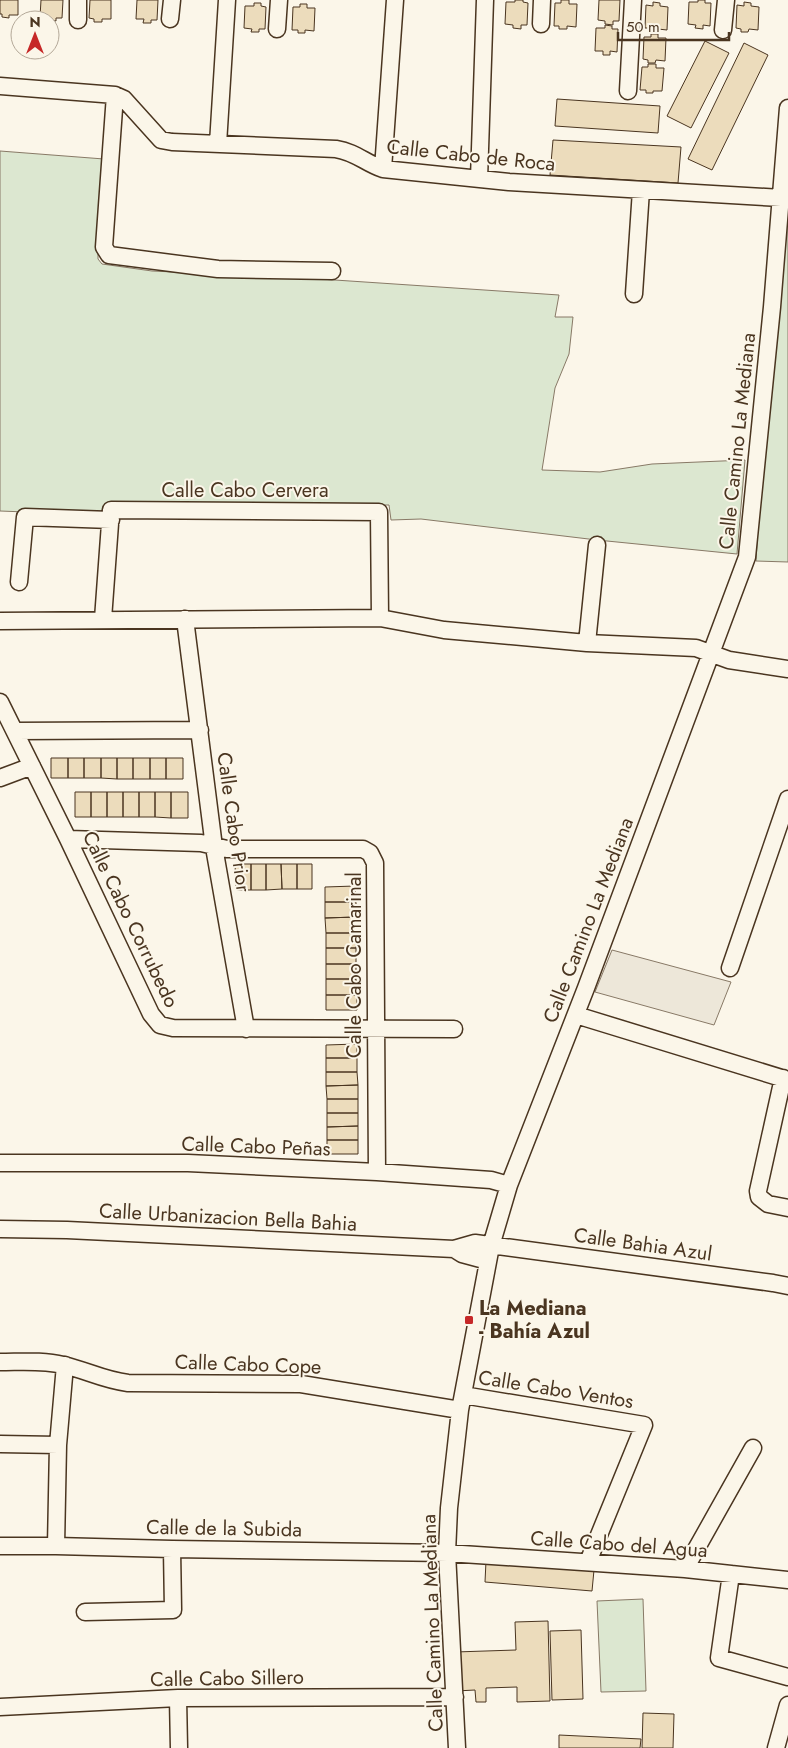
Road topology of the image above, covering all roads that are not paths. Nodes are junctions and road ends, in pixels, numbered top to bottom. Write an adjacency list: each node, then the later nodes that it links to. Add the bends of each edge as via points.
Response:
1 (78, 0): 11 (street)
2 (172, 0): 10 (street)
3 (227, 0): 19 (street)
4 (279, 0): 13 (street)
5 (395, 0): 20 (street)
6 (485, 0): 21 (street)
7 (542, 0): 12 (street)
8 (634, 0): 16 (street)
9 (726, 0): 14 (street)
10 (170, 19)
11 (78, 20)
12 (541, 24)
13 (278, 29)
14 (723, 30)
15 (0, 86): 17 (street)
16 (628, 91)
17 (115, 95): 19 (street, Calle Cabo de Roca, via 124,99 161,140); 24 (street, via 104,247 109,256 218,269)
18 (788, 108): 23 (street, Calle Camino La Mediana)
19 (218, 144): 20 (street, Calle Cabo de Roca, via 348,151)
20 (383, 169): 21 (street, Calle Cabo de Roca)
21 (478, 179): 22 (street, Calle Cabo de Roca)
22 (641, 190): 23 (street, Calle Cabo de Roca); 25 (street)
23 (781, 198): 34 (street, Calle Camino La Mediana, via 747,557)
24 (332, 271)
25 (634, 294)
26 (111, 515): 28 (street, Calle Cabo Cervera, via 25,516); 29 (street, Calle Cabo Cervera, via 379,512); 30 (street)
27 (597, 545): 33 (street)
28 (19, 582)
29 (380, 618): 31 (street); 33 (street, via 444,630)
30 (103, 619): 31 (street); 32 (street)
31 (185, 619): 38 (street, Calle Cabo Prior)
32 (0, 620)
33 (587, 643): 34 (street, via 696,648)
34 (712, 653): 35 (street, via 729,660); 45 (street, Calle Camino La Mediana)
35 (788, 669)
36 (0, 702): 37 (street, Calle Cabo Corrubedo)
37 (15, 730): 38 (street); 39 (street, Calle Cabo Corrubedo)
38 (200, 730): 43 (street, Calle Cabo Prior)
39 (32, 766): 40 (street); 42 (street, Calle Cabo Corrubedo)
40 (0, 778)
41 (788, 799): 44 (street)
42 (68, 839): 43 (street, Calle Cabo Camarinal, via 201,843); 46 (street, Calle Cabo Corrubedo, via 154,1020 173,1028)
43 (214, 847): 46 (street, Calle Cabo Prior); 47 (street, Calle Cabo Camarinal, via 364,849 370,853 375,863)
44 (730, 968)
45 (576, 1015): 49 (street); 52 (street, Calle Camino La Mediana)
46 (246, 1029): 47 (street, Calle Cabo Corrubedo)
47 (375, 1029): 48 (street, Calle Cabo Corrubedo); 51 (street, Calle Cabo Camarinal)
48 (454, 1029)
49 (785, 1079): 53 (street, via 759,1197 768,1204)
50 (0, 1163): 51 (street, Calle Cabo Peñas, via 188,1164)
51 (377, 1172): 52 (street, Calle Cabo Peñas, via 491,1180)
52 (509, 1185): 55 (street, Calle Camino La Mediana)
53 (788, 1208)
54 (0, 1229): 56 (street, Calle Urbanizacion Bella Bahia)
55 (492, 1245): 56 (street, Calle Urbanizacion Bella Bahia, via 475,1243); 57 (street, Calle Camino La Mediana); 58 (street, Calle Bahia Azul)
56 (454, 1249): 57 (street, Calle Urbanizacion Bella Bahia)
57 (488, 1261): 61 (street, Calle Camino La Mediana)
58 (788, 1286)
59 (0, 1362): 60 (street, Calle Cabo Cope)
60 (65, 1365): 61 (street, Calle Cabo Cope, via 110,1381 128,1383 301,1384); 63 (street)
61 (461, 1403): 68 (street, Calle Camino La Mediana); 69 (street, Calle Cabo Ventos, via 644,1425)
62 (0, 1444): 63 (street)
63 (58, 1445): 66 (street)
64 (753, 1448): 70 (street)
65 (0, 1546): 66 (street, Calle de la Subida)
66 (56, 1546): 67 (street, Calle de la Subida)
67 (172, 1549): 68 (street, Calle de la Subida); 73 (street, via 173,1610)
68 (447, 1553): 69 (street, Calle Cabo del Agua); 75 (street, Calle Camino La Mediana)
69 (588, 1562): 70 (street, Calle Cabo del Agua)
70 (685, 1569): 71 (street, Calle Cabo del Agua)
71 (731, 1574): 72 (street, Calle Cabo del Agua); 74 (street, via 719,1658)
72 (788, 1580)
73 (85, 1612)
74 (788, 1677)
75 (455, 1697): 76 (street, Calle Cabo Sillero); 80 (street, Calle Camino La Mediana)
76 (178, 1698): 78 (street, Calle Cabo Sillero); 79 (street)
77 (788, 1705): 81 (street)
78 (0, 1706)
79 (179, 1748)
80 (457, 1748)
81 (776, 1748)

